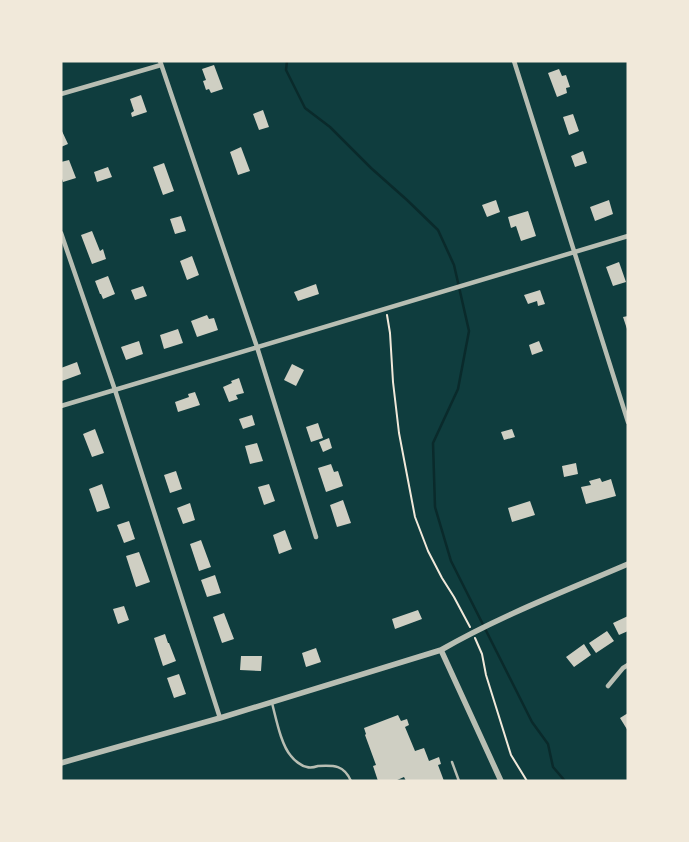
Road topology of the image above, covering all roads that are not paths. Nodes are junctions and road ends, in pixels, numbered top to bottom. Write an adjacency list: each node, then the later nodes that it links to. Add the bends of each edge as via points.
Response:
1 (514, 61): 6 (street)
2 (161, 63): 3 (street); 7 (street)
3 (61, 94)
4 (61, 233): 8 (street)
5 (628, 236): 6 (street)
6 (574, 252): 7 (street); 10 (street)
7 (257, 348): 8 (street); 11 (street)
8 (115, 390): 9 (street); 17 (street)
9 (61, 406)
10 (628, 422)
11 (316, 537)
12 (628, 564): 13 (street, via 511,614)
13 (441, 650): 16 (street); 22 (street)
14 (628, 665): 15 (street)
15 (608, 686)
16 (272, 702): 17 (street); 20 (lane, via 285,746 294,760 308,768 339,767)
17 (220, 718): 19 (street)
18 (452, 762): 21 (lane)
19 (61, 763)
20 (351, 781)
21 (459, 781)
22 (501, 781)

